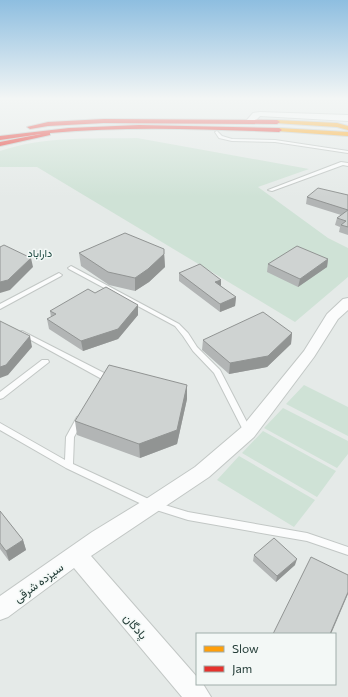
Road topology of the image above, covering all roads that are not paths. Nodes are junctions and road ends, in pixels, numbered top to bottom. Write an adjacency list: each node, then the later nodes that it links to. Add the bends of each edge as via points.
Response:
1 (45, 132): 5 (main road)
2 (217, 132): 4 (main road); 6 (main road, via 58,133); 7 (lane, via 220,137 232,140 275,141)
3 (334, 132): 4 (main road)
4 (348, 134)
5 (0, 138)
6 (0, 144)
7 (348, 152)
8 (348, 165): 9 (lane, via 343,163)
9 (270, 190)
10 (71, 268): 20 (lane, via 177,325 217,372)
11 (59, 275): 13 (lane)
12 (348, 302): 20 (street, سیزده شرقی, via 332,317 309,354)
13 (0, 307)
14 (14, 328): 16 (lane, via 103,376 105,379)
15 (45, 362): 17 (lane)
16 (100, 388)
17 (0, 396)
18 (85, 412): 21 (lane, via 70,437)
19 (0, 426): 21 (lane)
20 (248, 432): 22 (street, سیزده شرقی, via 202,472)
21 (69, 466): 22 (lane)
22 (153, 505): 23 (lane, via 188,516 306,537); 24 (street, سیزده شرقی)
23 (348, 551)
24 (76, 554): 25 (street, سیزده شرقی); 26 (street, پادگان)
25 (0, 609)
26 (198, 697)

